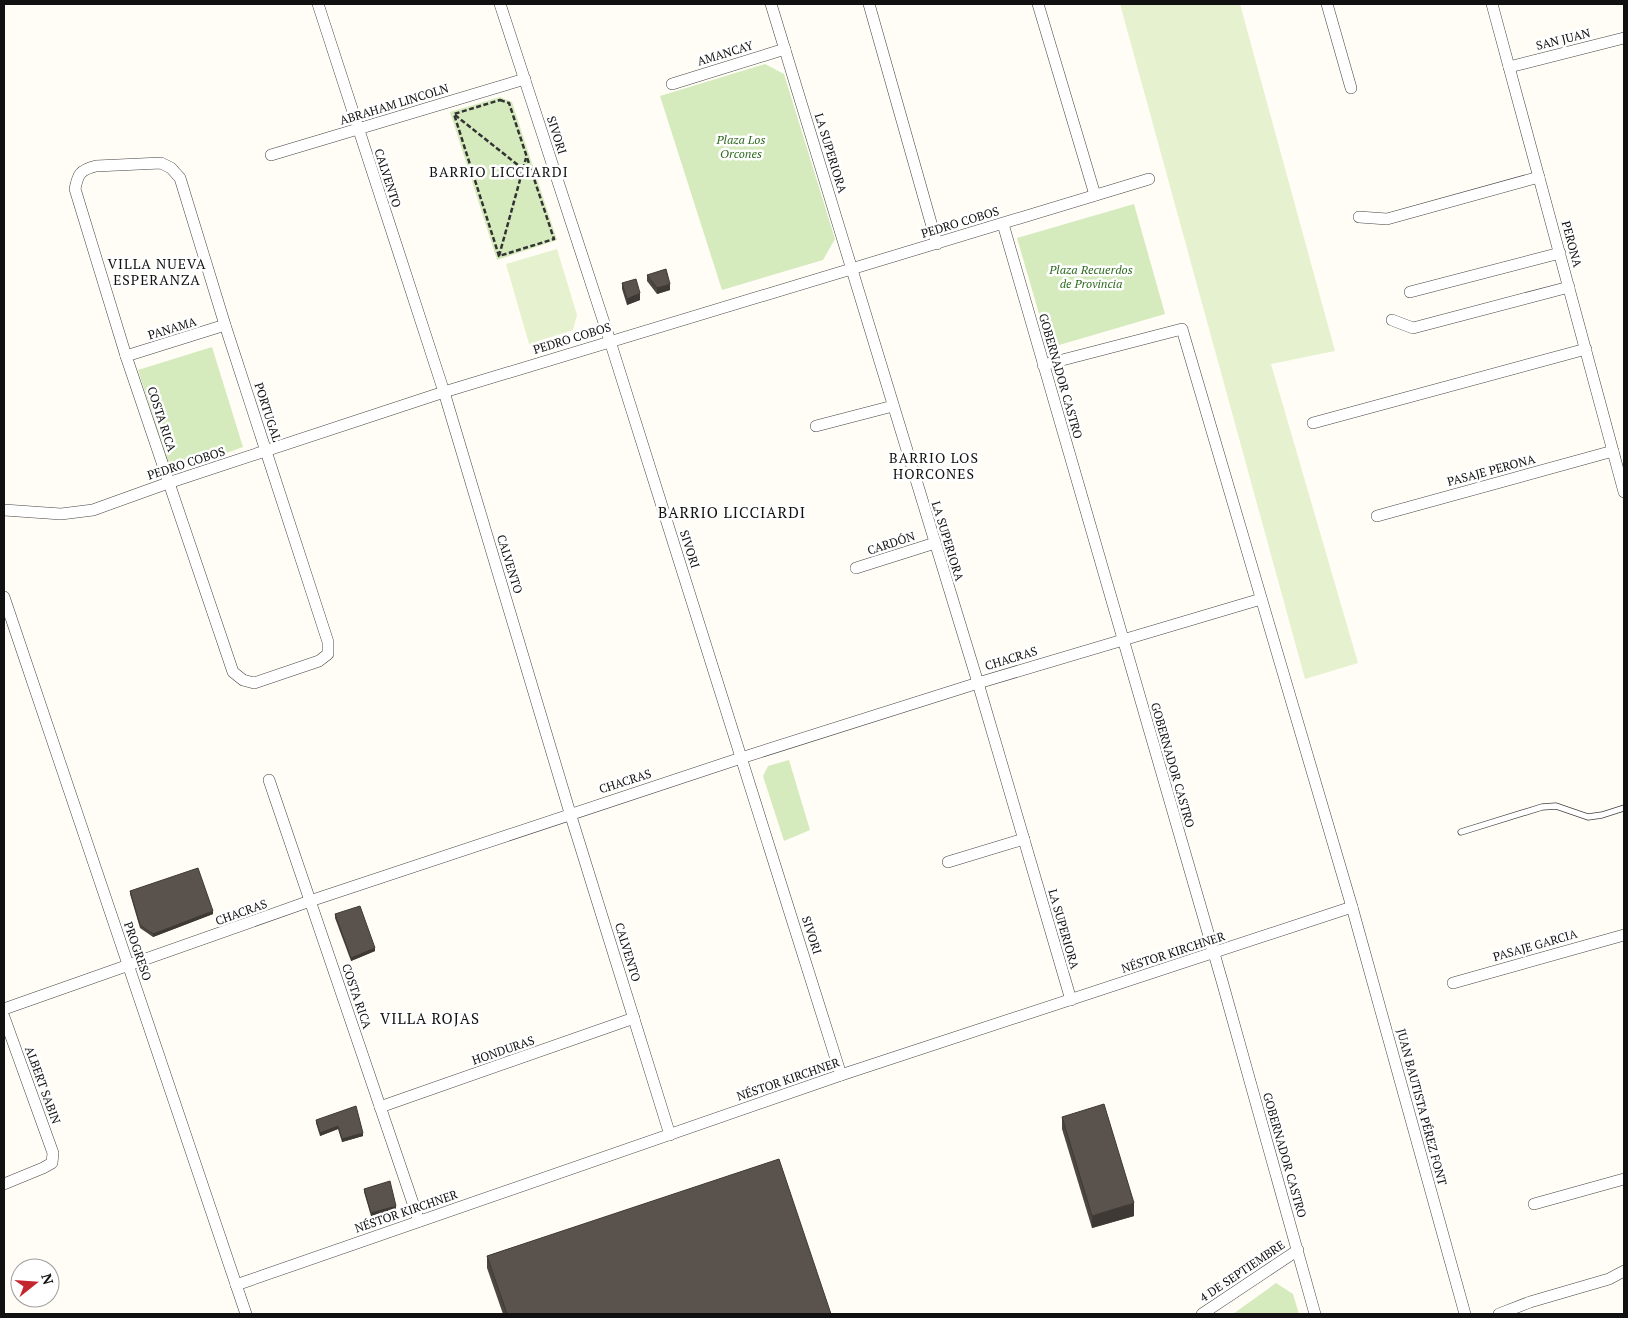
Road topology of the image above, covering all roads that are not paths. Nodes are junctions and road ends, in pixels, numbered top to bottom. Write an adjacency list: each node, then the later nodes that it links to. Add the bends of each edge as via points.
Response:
1 (318, 4): 14 (street, CALVENTO)
2 (500, 4): 11 (street, SIVORI)
3 (771, 4): 9 (street, LA SUPERIORA)
4 (869, 4): 22 (street)
5 (1038, 4): 19 (street)
6 (1327, 4): 13 (street)
7 (1492, 4): 10 (street, PERONA)
8 (1624, 38): 10 (street, SAN JUAN)
9 (785, 49): 12 (street, AMANCAY); 24 (street, LA SUPERIORA)
10 (1509, 67): 16 (street, PERONA)
11 (524, 79): 14 (street, ABRAHAM LINCOLN); 29 (street, SIVORI)
12 (672, 84)
13 (1351, 88)
14 (358, 129): 15 (street, ABRAHAM LINCOLN); 33 (street, CALVENTO)
15 (271, 155)
16 (1539, 177): 20 (street, via 1387,219); 23 (street, PERONA)
17 (180, 178): 28 (street, PORTUGAL); 31 (street, COSTA RICA, via 161,164 96,166 77,176 75,189)
18 (1149, 179): 19 (street, PEDRO COBOS)
19 (1095, 195): 21 (street, PEDRO COBOS)
20 (1359, 217)
21 (1003, 224): 22 (street, PEDRO COBOS); 32 (street, GOBERNADOR CASTRO)
22 (937, 244): 24 (street, PEDRO COBOS)
23 (1560, 254): 25 (street, PERONA); 26 (street)
24 (852, 269): 29 (street, PEDRO COBOS); 34 (street, LA SUPERIORA)
25 (1569, 287): 27 (street, via 1412,328); 30 (street, PERONA)
26 (1410, 292)
27 (1392, 320)
28 (225, 325): 31 (street, PANAMA); 37 (street, PORTUGAL)
29 (610, 341): 33 (street, PEDRO COBOS); 50 (street, SIVORI)
30 (1586, 349): 35 (street); 38 (street, PERONA)
31 (126, 356): 39 (street, COSTA RICA)
32 (1043, 365): 46 (street, JUAN BAUTISTA PÉREZ FONT, via 1182,329); 47 (street, GOBERNADOR CASTRO)
33 (444, 392): 37 (street, PEDRO COBOS); 53 (street, CALVENTO)
34 (893, 406): 36 (street); 43 (street, LA SUPERIORA)
35 (1313, 423)
36 (816, 426)
37 (266, 451): 39 (street, PEDRO COBOS); 48 (street, PORTUGAL, via 328,642 328,654 320,662 254,683)
38 (1613, 451): 40 (street, PERONA); 42 (street, PASAJE PERONA)
39 (168, 483): 41 (street, PEDRO COBOS, via 93,510 60,514); 48 (street, COSTA RICA, via 232,672)
40 (1624, 492)
41 (4, 510)
42 (1376, 516)
43 (935, 543): 44 (street, CARDÓN); 49 (street, LA SUPERIORA)
44 (856, 568)
45 (4, 597): 61 (street, PROGRESO)
46 (1261, 599): 47 (street, CHACRAS); 58 (street, JUAN BAUTISTA PÉREZ FONT)
47 (1123, 640): 49 (street, CHACRAS); 60 (street, GOBERNADOR CASTRO)
48 (243, 680)
49 (978, 683): 50 (street, CHACRAS); 55 (street, LA SUPERIORA)
50 (741, 758): 53 (street, CHACRAS); 67 (street, SIVORI)
51 (269, 780): 57 (street, COSTA RICA)
52 (1624, 808): 54 (lane, via 1588,817 1556,806 1542,807)
53 (570, 814): 57 (street, CHACRAS); 66 (street, CALVENTO)
54 (1461, 832)
55 (1024, 839): 56 (street); 63 (street, LA SUPERIORA)
56 (948, 862)
57 (310, 902): 61 (street, CHACRAS); 68 (street, COSTA RICA)
58 (1352, 907): 60 (street, NÉSTOR KIRCHNER); 80 (street, JUAN BAUTISTA PÉREZ FONT)
59 (1624, 935): 62 (street, PASAJE GARCIA)
60 (1214, 953): 63 (street, NÉSTOR KIRCHNER); 74 (street, GOBERNADOR CASTRO)
61 (129, 966): 64 (street, CHACRAS); 76 (street, PROGRESO)
62 (1453, 983)
63 (1071, 1000): 67 (street, NÉSTOR KIRCHNER)
64 (4, 1010)
65 (4, 1018): 71 (street, ALBERT SABIN, via 53,1154 52,1163)
66 (634, 1018): 68 (street, HONDURAS); 69 (street, CALVENTO)
67 (842, 1075): 69 (street, NÉSTOR KIRCHNER)
68 (380, 1107): 73 (street, COSTA RICA)
69 (670, 1135): 73 (street, NÉSTOR KIRCHNER)
70 (1624, 1179): 72 (street)
71 (4, 1184)
72 (1534, 1204)
73 (419, 1221): 76 (street, NÉSTOR KIRCHNER)
74 (1298, 1250): 78 (street, 4 DE SEPTIEMBRE); 79 (street, GOBERNADOR CASTRO)
75 (1624, 1272): 81 (street)
76 (236, 1286): 77 (street, PROGRESO)
77 (246, 1314)
78 (1202, 1314)
79 (1316, 1314)
80 (1465, 1314)
81 (1499, 1314)

